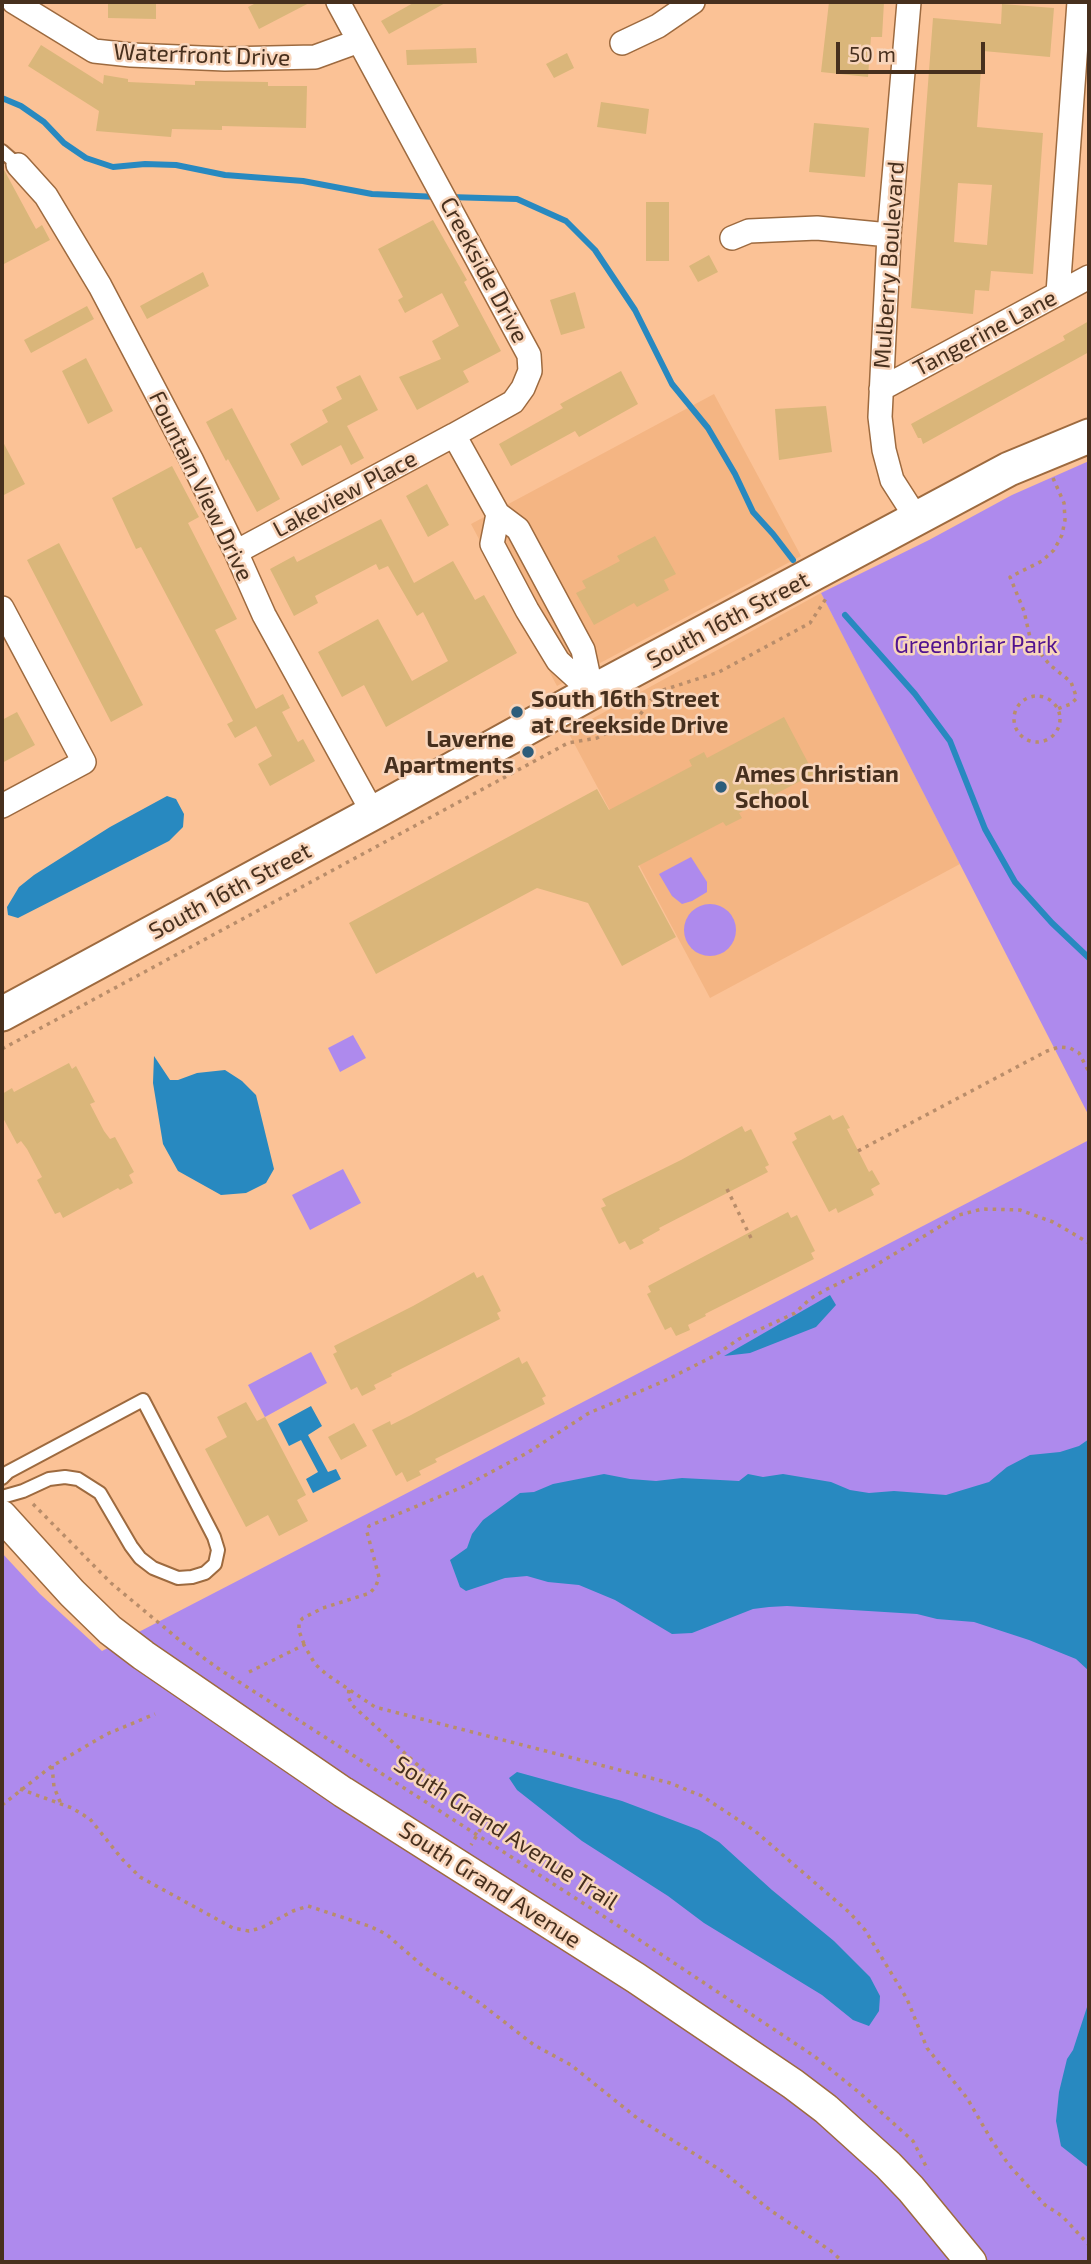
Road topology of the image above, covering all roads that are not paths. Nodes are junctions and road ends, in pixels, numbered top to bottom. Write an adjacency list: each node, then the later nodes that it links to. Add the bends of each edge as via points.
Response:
1 (14, 2): 6 (street, Waterfront Drive, via 94,51 225,59 315,57)
2 (338, 2): 6 (street, Creekside Drive)
3 (693, 2): 7 (street)
4 (909, 2): 9 (street, Mulberry Boulevard)
5 (1079, 2): 12 (street)
6 (359, 41): 14 (street, Creekside Drive, via 529,355 530,371 513,402)
7 (622, 43)
8 (10, 158): 18 (street, Fountain View Drive, via 46,196 100,286)
9 (890, 235): 10 (street, via 817,228 749,230); 13 (street, Mulberry Boulevard)
10 (732, 238)
11 (1089, 277): 12 (street, Tangerine Lane)
12 (1058, 293): 13 (street, Tangerine Lane)
13 (881, 389): 17 (street, Mulberry Boulevard, via 880,417 892,480)
14 (454, 435): 16 (street); 18 (street, Lakeview Place)
15 (1089, 436): 17 (main road, South 16th Street, via 1009,469)
16 (498, 514): 19 (street, via 518,529); 19 (street, via 492,544)
17 (917, 519): 21 (main road, South 16th Street)
18 (236, 552): 23 (street, Fountain View Drive, via 264,615)
19 (540, 603): 21 (street, via 583,650); 21 (street, via 558,661)
20 (2, 608): 22 (street, via 84,762)
21 (592, 692): 23 (main road, South 16th Street)
22 (2, 806)
23 (373, 813): 24 (main road, South 16th Street)
24 (2, 1014)
25 (2, 1478): 26 (lane, via 143,1400 214,1537 218,1550 215,1564 205,1573 178,1578 153,1568 131,1546 100,1493 78,1479 48,1479)
26 (2, 1497)
27 (2, 1516): 28 (street, South Grand Avenue, via 72,1593 143,1656 343,1793 699,2019 826,2109 888,2165)
28 (971, 2262)

